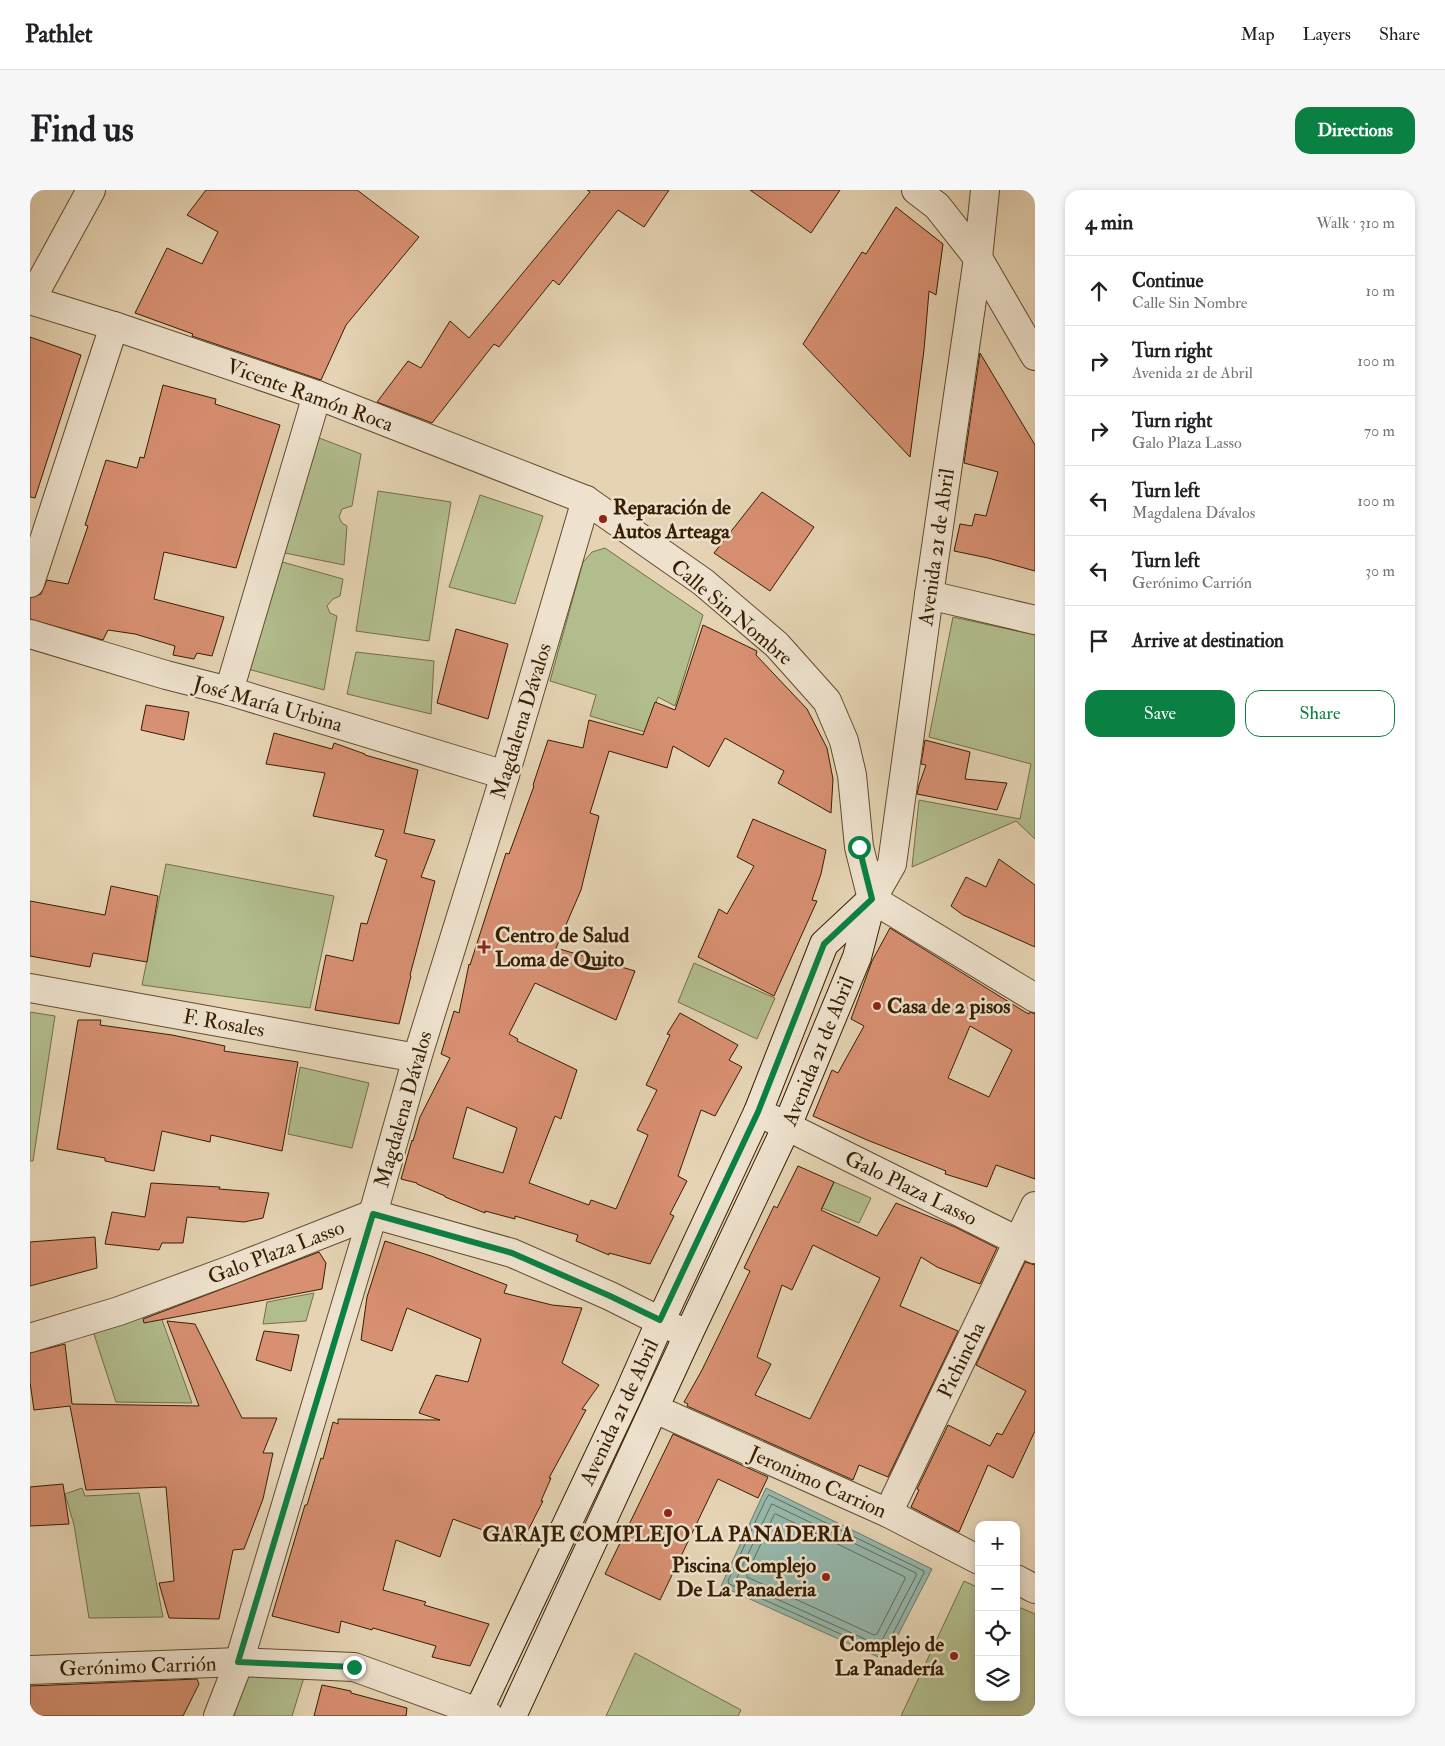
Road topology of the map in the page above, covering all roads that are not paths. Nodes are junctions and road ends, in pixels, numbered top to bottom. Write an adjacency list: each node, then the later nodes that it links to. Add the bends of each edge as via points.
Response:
1 (91, 190): 5 (street)
2 (916, 190): 4 (street, via 937,206)
3 (985, 190): 4 (street, Avenida 21 de Abril)
4 (978, 258): 7 (street); 11 (street, Avenida 21 de Abril)
5 (31, 300): 6 (street, Vicente Ramón Roca)
6 (114, 326): 8 (street, Vicente Ramón Roca); 10 (street)
7 (1035, 356)
8 (317, 395): 9 (street, Vicente Ramón Roca); 14 (street)
9 (586, 500): 15 (street, Magdalena Dávalos); 16 (street, Calle Sin Nombre, via 703,582 777,645 827,701 844,741 850,767 859,847)
10 (30, 583)
11 (929, 595): 12 (street); 16 (street, Avenida 21 de Abril, via 892,864)
12 (1035, 620)
13 (30, 634): 14 (street, José María Urbina)
14 (229, 691): 15 (street, José María Urbina)
15 (505, 775): 19 (street, Magdalena Dávalos)
16 (872, 899): 18 (street); 20 (street, Avenida 21 de Abril, via 824,944); 21 (street, Avenida 21 de Abril, via 856,957)
17 (30, 988): 19 (street, F. Rosales)
18 (1035, 998)
19 (417, 1058): 23 (street, Magdalena Dávalos)
20 (758, 1112): 21 (street, Galo Plaza Lasso); 25 (street, Avenida 21 de Abril)
21 (787, 1126): 24 (street, Galo Plaza Lasso); 26 (street, Avenida 21 de Abril)
22 (1035, 1206): 24 (street, Pichincha)
23 (373, 1214): 25 (street, via 512,1253); 27 (street, Galo Plaza Lasso, via 128,1308); 33 (street, Magdalena Dávalos)
24 (1027, 1245): 29 (street, Pichincha)
25 (660, 1320): 26 (street); 35 (street, Avenida 21 de Abril)
26 (688, 1335): 28 (street, Avenida 21 de Abril)
27 (30, 1338)
28 (655, 1409): 29 (street, Jeronimo Carrion); 37 (street, Avenida 21 de Abril)
29 (888, 1513): 30 (street, Jeronimo Carrion)
30 (975, 1558)
31 (1020, 1582): 32 (street)
32 (1035, 1589)
33 (238, 1662): 34 (street, Gerónimo Carrión); 35 (street, Gerónimo Carrión, via 354,1667); 36 (street, Magdalena Dávalos)
34 (30, 1670)
35 (481, 1714)
36 (218, 1716)
37 (512, 1716)

